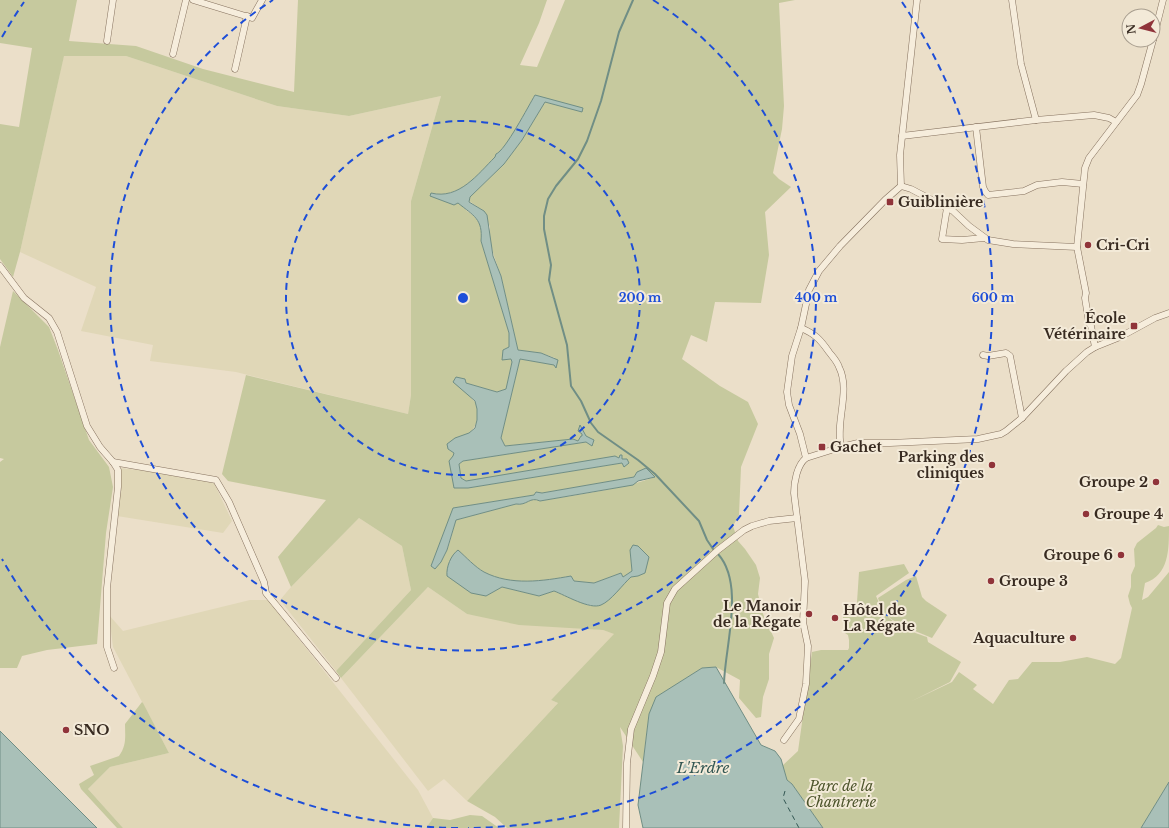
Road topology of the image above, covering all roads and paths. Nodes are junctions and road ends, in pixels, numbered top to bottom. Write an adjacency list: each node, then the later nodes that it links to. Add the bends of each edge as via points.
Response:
1 (113, 0): 8 (street)
2 (186, 0): 10 (street)
3 (193, 0): 7 (street)
4 (262, 0): 7 (street, via 252,18)
5 (917, 0): 15 (street)
6 (1012, 0): 12 (street, via 1021,64)
7 (247, 16): 11 (street)
8 (107, 41)
9 (1151, 48): 13 (street, via 1137,95)
10 (173, 54)
11 (235, 69)
12 (1036, 120): 13 (street, via 1094,115); 14 (street)
13 (1116, 122): 16 (street, via 1089,158)
14 (976, 127): 15 (street); 16 (street, via 983,187 988,194 1024,191 1037,185 1062,182)
15 (902, 136): 17 (street)
16 (1083, 184): 20 (street)
17 (901, 186): 18 (street); 23 (street, via 840,246 819,271 809,290)
18 (947, 208): 19 (street); 19 (street, via 942,239)
19 (984, 238): 20 (street, via 1013,244)
20 (1077, 247): 24 (street)
21 (0, 266): 29 (street, via 24,298 49,318 57,332 87,426)
22 (1169, 313): 24 (street)
23 (801, 328): 27 (street, via 813,333 839,367 844,394 839,434); 28 (street, via 792,356 787,392)
24 (1095, 347): 26 (street, via 1066,371)
25 (983, 355): 26 (street, via 1006,353 1010,356)
26 (1022, 418): 27 (street, via 1006,431 978,439 890,444 858,443)
27 (841, 447): 28 (street)
28 (806, 458): 30 (street, via 800,464 794,486)
29 (113, 462): 31 (street, via 118,470 118,487 107,588 106,647); 32 (street, via 216,480 238,522 264,582 266,593)
30 (797, 518): 33 (street, via 805,581 803,622 808,646 806,684 799,719); 34 (street, via 752,526 716,552 675,589 668,603 661,652 631,729 627,763)
31 (114, 668)
32 (336, 678)
33 (784, 740)
34 (626, 828)

